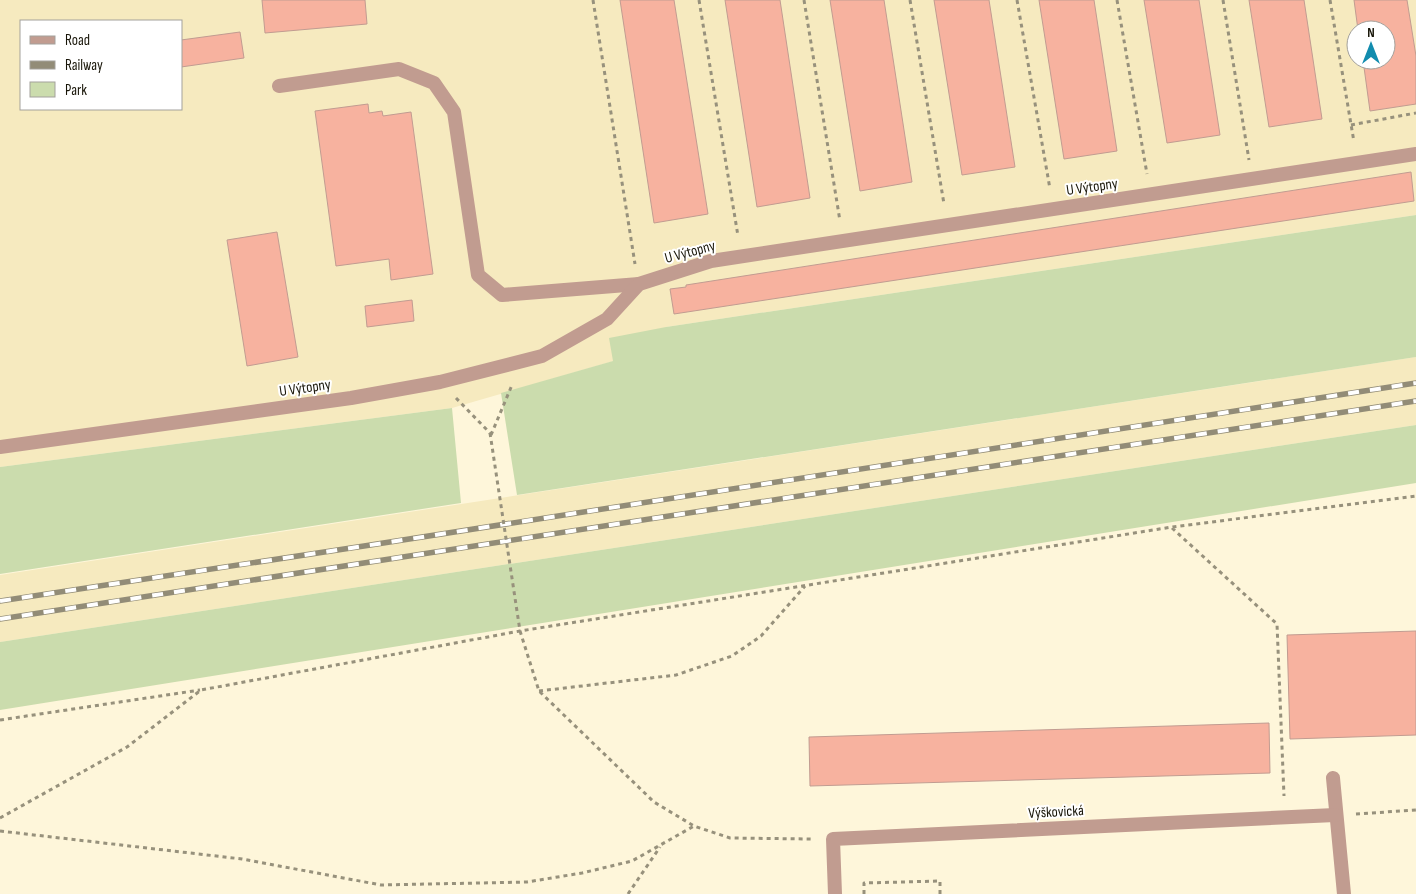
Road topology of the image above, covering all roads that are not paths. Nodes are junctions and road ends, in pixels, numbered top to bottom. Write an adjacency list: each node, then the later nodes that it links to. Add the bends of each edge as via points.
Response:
1 (279, 86): 3 (street, via 398,69 434,83 454,112 478,275 502,295)
2 (1416, 154): 3 (street, U Výtopny, via 711,261)
3 (639, 284): 4 (street, U Výtopny, via 607,319 542,356 440,382 351,398)
4 (0, 447)
5 (1333, 778): 6 (street)
6 (1335, 815): 7 (street, Výškovická, via 834,839); 8 (street)
7 (835, 894)
8 (1344, 894)

